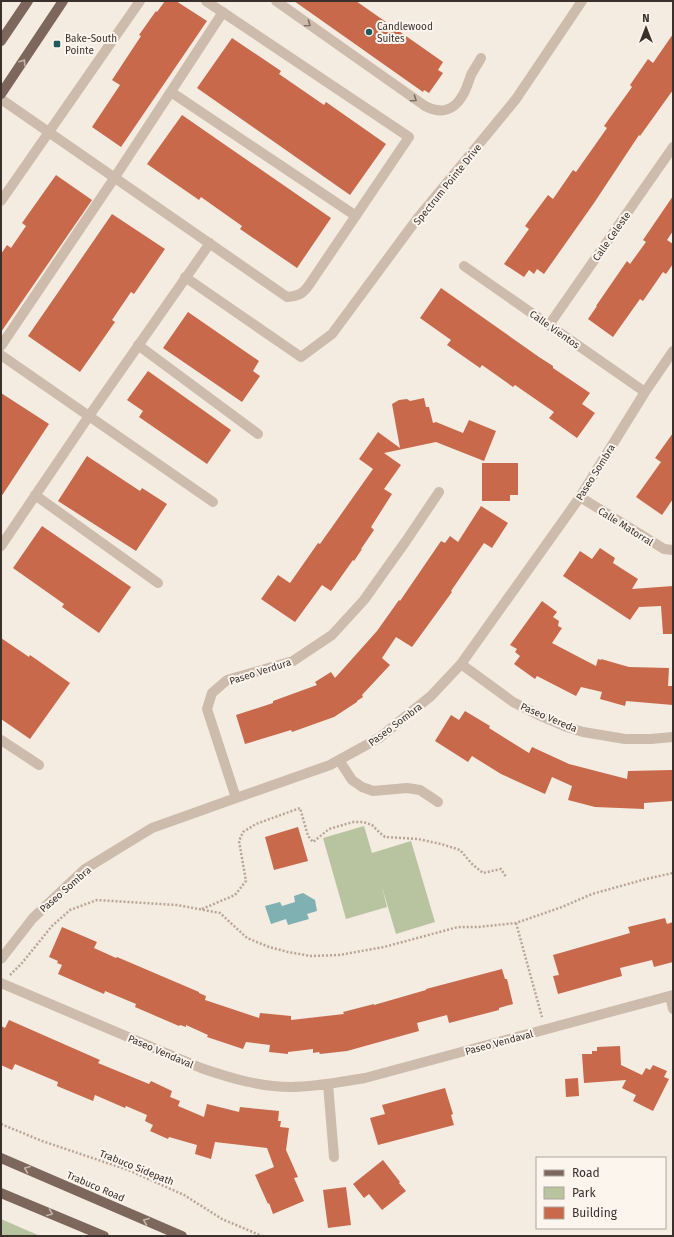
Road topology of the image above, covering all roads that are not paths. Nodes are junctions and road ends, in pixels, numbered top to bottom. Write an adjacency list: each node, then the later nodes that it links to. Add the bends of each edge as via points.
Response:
1 (28, 1): 8 (main road)
2 (63, 1): 11 (main road, one-way to 2)
3 (140, 1): 13 (street)
4 (206, 1): 7 (street)
5 (276, 1): 9 (street, one-way to 9, via 425,106 438,111 451,108 459,102)
6 (582, 1): 20 (street, Spectrum Pointe Drive, via 516,99 417,220 332,334 301,357)
7 (223, 12): 10 (street); 17 (street, via 410,138)
8 (1, 41)
9 (481, 58)
10 (171, 92): 15 (street); 17 (street)
11 (1, 94)
12 (1, 98): 13 (street)
13 (49, 132): 15 (street); 16 (street)
14 (673, 147): 21 (street, Calle Celeste)
15 (115, 177): 18 (street); 23 (street)
16 (1, 201)
17 (356, 216): 18 (street, via 304,292 297,296 287,297)
18 (210, 243): 20 (street)
19 (464, 266): 21 (street, Calle Vientos)
20 (185, 277): 22 (street)
21 (549, 325): 26 (street, Calle Vientos)
22 (138, 345): 27 (street); 28 (street)
23 (1, 346)
24 (673, 351): 26 (street, Paseo Sombra)
25 (1, 355): 27 (street)
26 (645, 392): 31 (street, Paseo Sombra)
27 (89, 416): 30 (street); 32 (street)
28 (258, 434)
29 (439, 492): 41 (street, Paseo Verdura, via 364,600 332,635 293,661 227,680 212,693 207,709)
30 (35, 495): 33 (street); 35 (street)
31 (580, 497): 34 (street, Calle Matorral, via 664,549); 36 (street, Paseo Sombra)
32 (213, 502)
33 (1, 546)
34 (673, 550)
35 (158, 583)
36 (461, 664): 37 (street, Paseo Vereda, via 513,702 564,726 625,739); 39 (street, Paseo Sombra, via 431,696 379,738)
37 (673, 737)
38 (1, 740): 40 (street)
39 (339, 760): 41 (street, Paseo Sombra); 42 (street, via 352,780 362,787 373,791 407,788 420,790)
40 (38, 765)
41 (236, 798): 43 (street, Paseo Sombra, via 152,828 85,869 33,918)
42 (438, 802)
43 (1, 959)
44 (1, 983): 47 (street, Paseo Vendaval, via 227,1077 290,1087)
45 (671, 995): 46 (street, Paseo Vendaval); 47 (street, Paseo Vendaval, via 365,1078)
46 (673, 1009)
47 (328, 1084): 48 (street)
48 (334, 1157)
49 (1, 1158): 52 (main road, Trabuco Road, one-way to 49)
50 (1, 1193): 51 (main road, one-way to 51)
51 (104, 1236)
52 (182, 1236)

